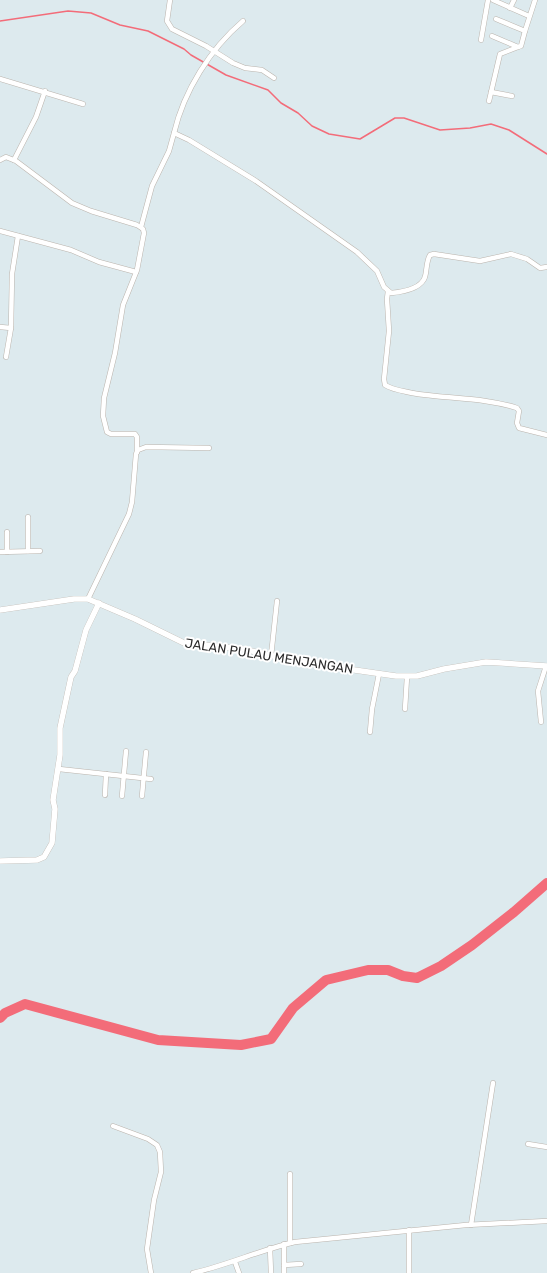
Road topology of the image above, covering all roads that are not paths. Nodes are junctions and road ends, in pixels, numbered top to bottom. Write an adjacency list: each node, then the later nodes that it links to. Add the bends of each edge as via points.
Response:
1 (170, 0): 14 (street, via 167,19 169,26)
2 (488, 0): 12 (street)
3 (493, 0): 6 (street)
4 (514, 0): 6 (street)
5 (535, 0): 7 (street)
6 (510, 8): 7 (street)
7 (529, 16): 10 (street)
8 (496, 19): 10 (street)
9 (244, 21): 14 (street, via 228,34)
10 (525, 31): 13 (street, via 521,46)
11 (492, 36): 13 (street)
12 (481, 40)
13 (518, 47): 18 (street, via 500,54)
14 (214, 52): 15 (street, via 240,67 262,70); 22 (street, via 184,99)
15 (274, 78)
16 (0, 79): 17 (street)
17 (44, 91): 21 (street); 24 (street, via 36,117)
18 (491, 92): 19 (street); 20 (street)
19 (512, 96)
20 (489, 101)
21 (83, 104)
22 (174, 133): 25 (street, via 169,151 152,186); 30 (street, via 256,181 357,252 377,271)
23 (0, 160): 24 (street, via 4,157)
24 (14, 160): 25 (street, via 65,199 91,211)
25 (141, 227): 29 (street, via 144,233)
26 (0, 231): 27 (street)
27 (18, 236): 29 (street, via 71,250 99,262); 32 (street, via 12,274)
28 (547, 267): 30 (street, via 540,268 527,259 511,254 480,261 434,254 427,259 425,277 417,286 396,293)
29 (136, 272): 36 (street, via 123,305 103,410 107,432 137,435)
30 (388, 291): 34 (street, via 389,331 385,385 392,389 424,395 514,407 519,411 519,428)
31 (0, 327): 32 (street)
32 (10, 328): 33 (street)
33 (6, 357)
34 (547, 435)
35 (209, 448): 36 (street, via 146,447 140,448)
36 (137, 452): 43 (street, via 129,514)
37 (28, 517): 39 (street)
38 (7, 532): 42 (street)
39 (28, 551): 40 (street); 42 (street)
40 (40, 551)
41 (0, 552): 42 (street)
42 (7, 552)
43 (88, 599): 45 (street, JALAN PULAU MENJANGAN); 46 (street, JALAN PULAU MENJANGAN)
44 (277, 602): 47 (street)
45 (99, 603): 47 (street, JALAN PULAU MENJANGAN, via 184,643 243,649); 56 (street, via 86,630 75,671 70,680 60,728)
46 (0, 610)
47 (271, 656): 49 (street, JALAN PULAU MENJANGAN)
48 (546, 666): 50 (street, JALAN PULAU MENJANGAN, via 486,662); 52 (street, via 538,691)
49 (378, 674): 50 (street, JALAN PULAU MENJANGAN); 53 (street)
50 (407, 677): 51 (street)
51 (405, 709)
52 (542, 722)
53 (370, 732)
54 (126, 751): 58 (street)
55 (146, 752): 59 (street)
56 (59, 769): 57 (street); 64 (street, via 53,800 53,835 47,853 33,861)
57 (106, 774): 58 (street); 61 (street)
58 (124, 776): 59 (street); 62 (street)
59 (144, 779): 60 (street); 63 (street)
60 (151, 779)
61 (105, 795)
62 (122, 796)
63 (142, 796)
64 (0, 860)
65 (493, 1083): 71 (street)
66 (113, 1126): 79 (street, via 154,1142 160,1152 161,1172 147,1249)
67 (528, 1144): 68 (street)
68 (547, 1147)
69 (290, 1174): 73 (street)
70 (547, 1221): 71 (street)
71 (471, 1225): 72 (street)
72 (409, 1230): 73 (street); 84 (street)
73 (290, 1243): 74 (street)
74 (284, 1244): 75 (street); 78 (street)
75 (270, 1248): 76 (street); 82 (street)
76 (235, 1262): 80 (street); 81 (street)
77 (301, 1264): 78 (street)
78 (284, 1265): 83 (street)
79 (151, 1273)
80 (193, 1273)
81 (239, 1273)
82 (271, 1273)
83 (284, 1273)
84 (409, 1273)

